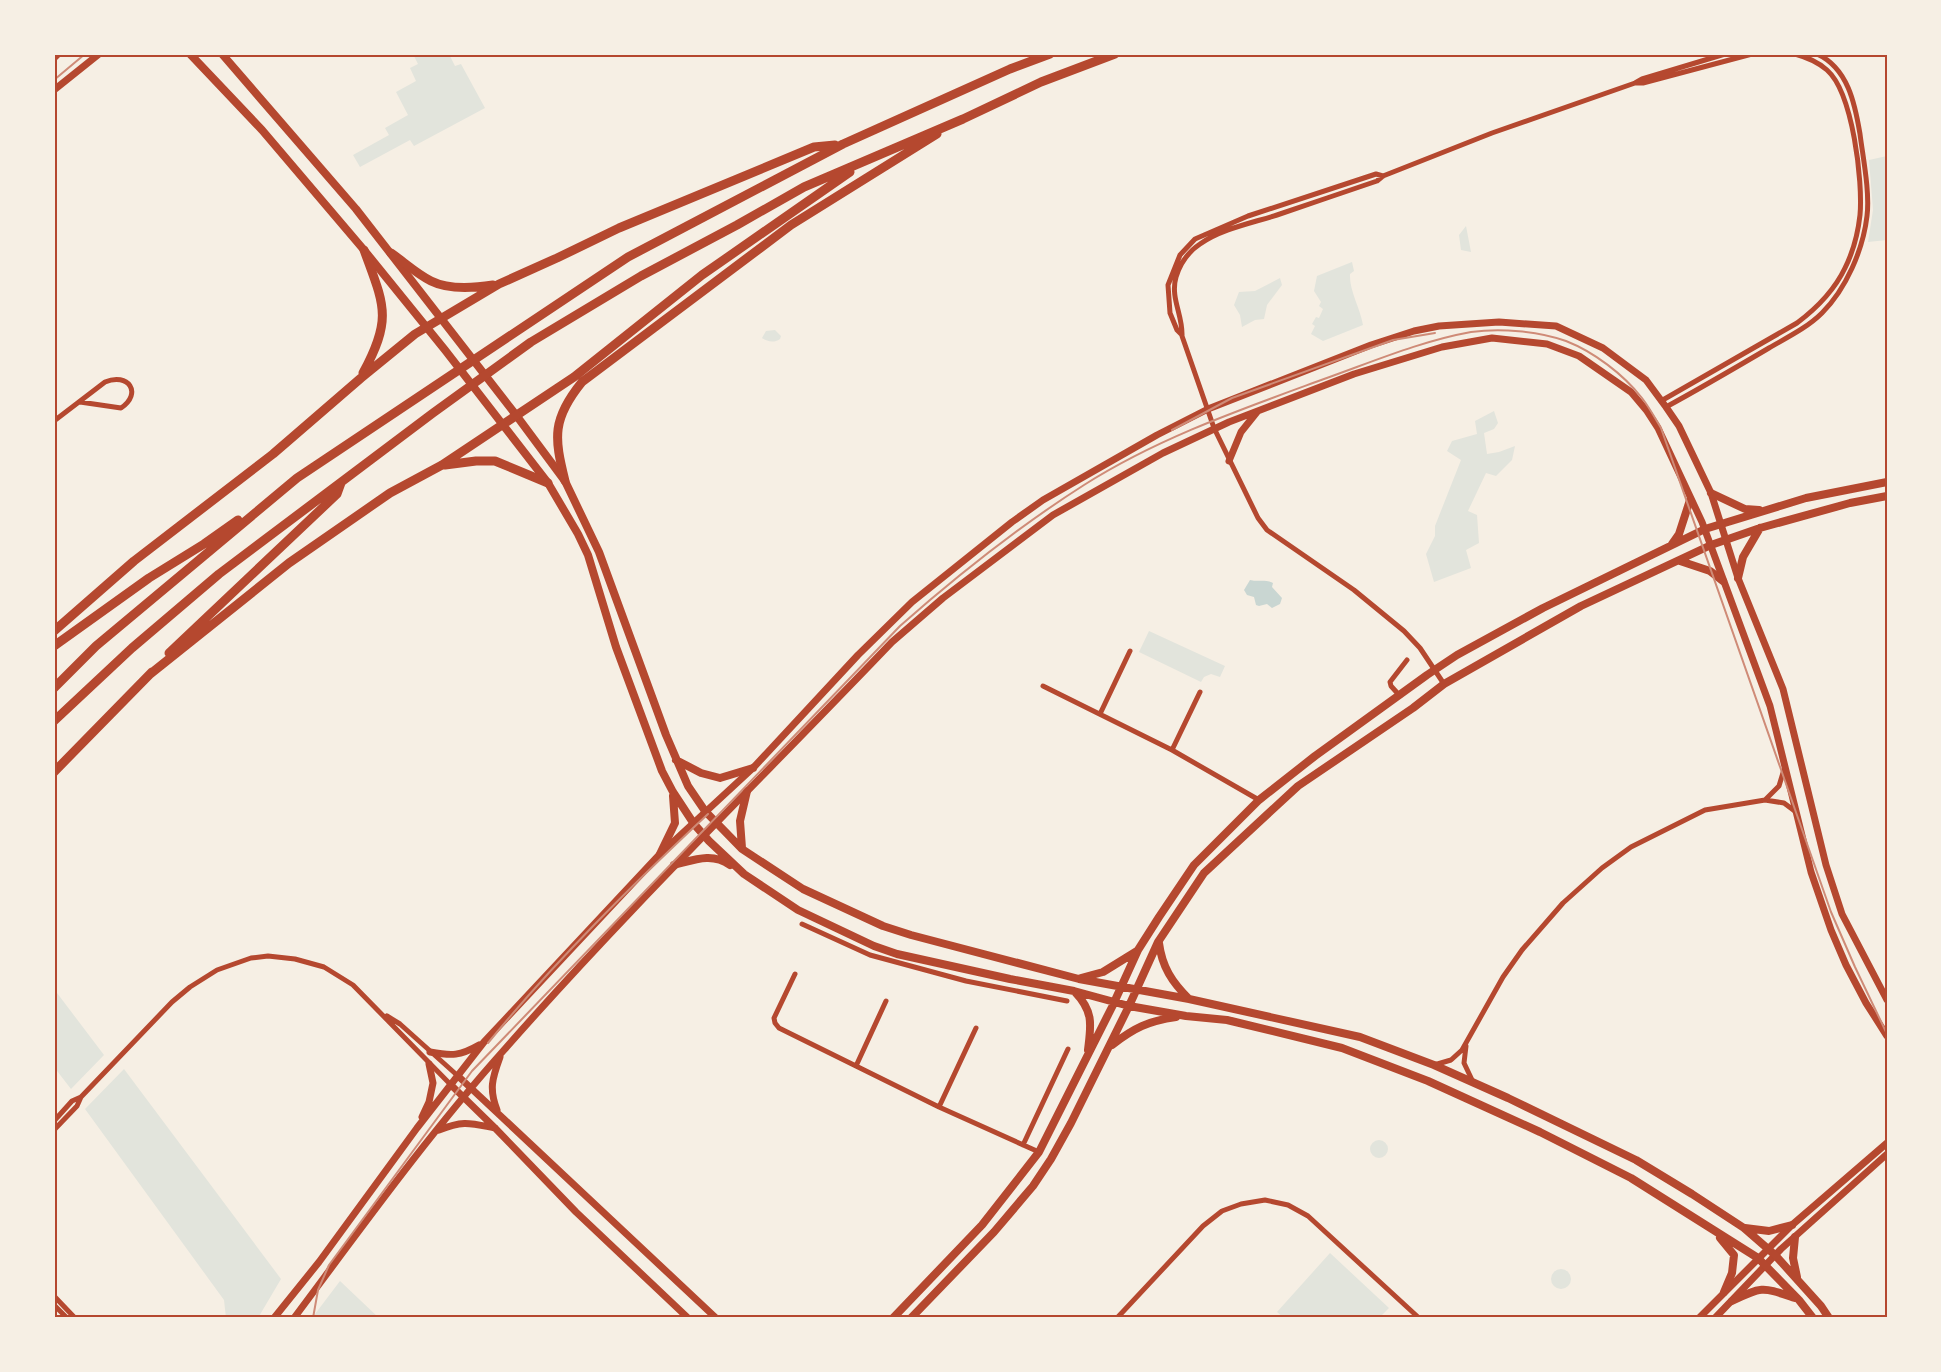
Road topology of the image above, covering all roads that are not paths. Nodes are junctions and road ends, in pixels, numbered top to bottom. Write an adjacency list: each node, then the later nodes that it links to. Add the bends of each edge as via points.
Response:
1 (58, 54): 11 (street)
2 (99, 54): 13 (street)
3 (190, 54): 17 (main road, via 262,130)
4 (222, 54): 18 (main road)
5 (1050, 54): 15 (highway)
6 (1115, 54): 14 (highway, via 1041,82)
7 (1725, 54): 12 (street)
8 (1752, 54): 12 (street)
9 (1795, 54): 19 (street, via 1828,70 1849,112 1860,214)
10 (1817, 54): 19 (street, via 1839,71 1850,90 1864,169 1867,214 1851,270)
11 (54, 58)
12 (1635, 83): 32 (street, via 1383,176 1376,174 1248,216 1195,239 1180,255 1168,285 1170,313)
13 (54, 90)
14 (963, 119): 16 (highway); 21 (highway, via 791,225)
15 (843, 144): 20 (highway, via 814,147 752,172); 40 (highway, via 628,256)
16 (861, 163): 22 (highway); 43 (highway, via 804,188 641,276 531,342)
17 (364, 250): 24 (main road); 29 (highway, via 382,299 383,313 381,335)
18 (391, 253): 20 (highway, via 440,285); 23 (main road)
19 (1842, 279): 25 (street, via 1816,309); 26 (street, via 1822,313)
20 (499, 284): 23 (highway)
21 (698, 295): 22 (highway); 28 (highway)
22 (650, 316): 27 (highway)
23 (440, 319): 24 (highway); 34 (main road)
24 (426, 327): 29 (highway); 36 (main road)
25 (1789, 327): 26 (street); 31 (street)
26 (1793, 334): 31 (street)
27 (627, 336): 28 (highway); 34 (highway)
28 (613, 358): 41 (highway, via 582,382 560,416 557,433)
29 (361, 378): 58 (highway, via 273,454 134,561)
30 (80, 402): 30 (street, via 114,378 131,387 132,396 121,408); 35 (street)
31 (1664, 404): 32 (street, via 1646,380 1587,339 1556,326 1499,322 1414,331); 45 (street)
32 (1208, 409): 37 (street); 74 (street, via 1043,500 995,535 880,632)
33 (1259, 410): 37 (street); 38 (street, via 1241,432); 47 (street, via 1354,374 1442,347 1492,338 1546,344 1579,356 1631,392 1658,428)
34 (516, 415): 36 (highway); 41 (main road)
35 (54, 421)
36 (504, 424): 39 (highway); 44 (main road)
37 (1214, 428): 38 (street); 76 (street, via 1083,497 1010,545 892,642)
38 (1229, 461): 62 (street, via 1267,530 1368,600 1412,639)
39 (442, 465): 44 (highway, via 495,461); 63 (highway, via 390,494 289,563)
40 (297, 478): 59 (highway); 66 (highway, via 96,646)
41 (565, 481): 72 (main road, via 599,552)
42 (1887, 482): 48 (main road)
43 (341, 483): 63 (highway, via 337,494 182,639); 70 (highway, via 219,574)
44 (548, 483): 77 (main road, via 588,555 616,647)
45 (1711, 493): 48 (main road, via 1745,509); 49 (street)
46 (1887, 496): 50 (main road)
47 (1690, 500): 51 (street); 53 (main road)
48 (1764, 510): 49 (main road)
49 (1722, 523): 51 (main road); 52 (street)
50 (1760, 528): 52 (main road); 56 (main road, via 1743,557)
51 (1705, 529): 53 (main road); 54 (street)
52 (1726, 540): 54 (main road); 56 (street)
53 (1671, 546): 62 (main road, via 1543,608)
54 (1710, 546): 55 (main road); 57 (street)
55 (1680, 561): 57 (main road, via 1710,571); 64 (main road, via 1581,606)
56 (1738, 578): 106 (street, via 1783,689 1826,865 1842,914)
57 (1723, 581): 73 (street, via 1770,706)
58 (54, 631)
59 (54, 646)
60 (1130, 651): 69 (street)
61 (1407, 660): 68 (street, via 1389,682)
62 (1436, 670): 64 (street); 68 (main road)
63 (149, 675): 75 (highway)
64 (1444, 684): 92 (main road, via 1298,786 1244,833 1204,873)
65 (1043, 686): 69 (street)
66 (54, 688)
67 (1200, 692): 71 (street)
68 (1400, 696): 78 (main road)
69 (1100, 714): 71 (street)
70 (54, 721)
71 (1172, 750): 78 (street)
72 (676, 760): 74 (main road, via 720,778); 80 (main road)
73 (1785, 764): 79 (street, via 1779,786); 81 (street)
74 (753, 768): 80 (street)
75 (54, 772)
76 (747, 791): 82 (street); 85 (main road, via 740,821)
77 (673, 792): 83 (main road); 86 (main road, via 675,823)
78 (1259, 800): 94 (main road, via 1194,865)
79 (1765, 800): 81 (street, via 1784,803); 116 (street, via 1697,813 1631,847 1602,868 1563,903 1522,950)
80 (705, 811): 82 (main road); 83 (street)
81 (1796, 812): 114 (street, via 1831,930 1866,1003)
82 (716, 822): 84 (street); 85 (main road)
83 (694, 824): 84 (main road); 86 (street)
84 (704, 836): 87 (street); 88 (main road)
85 (742, 849): 98 (main road, via 803,889 883,926)
86 (660, 854): 115 (street)
87 (674, 865): 88 (main road, via 704,856 726,862); 120 (street)
88 (744, 874): 89 (main road)
89 (817, 919): 91 (street); 93 (main road)
90 (802, 924): 91 (street)
91 (812, 929): 95 (street)
92 (1158, 942): 102 (main road); 105 (main road, via 1166,971)
93 (874, 946): 95 (street); 96 (main road)
94 (1138, 951): 98 (main road, via 1103,972); 101 (main road)
95 (870, 955): 99 (street)
96 (968, 970): 99 (street); 100 (main road)
97 (795, 974): 124 (street, via 775,1023)
98 (1079, 979): 101 (main road)
99 (966, 981): 104 (street)
100 (1043, 985): 103 (main road); 104 (street)
101 (1122, 986): 102 (main road); 109 (main road)
102 (1137, 989): 105 (main road); 110 (main road)
103 (1074, 991): 109 (main road); 121 (main road, via 1089,1013)
104 (1040, 996): 108 (street)
105 (1189, 999): 123 (main road, via 1360,1037)
106 (1887, 1000)
107 (886, 1001): 124 (street)
108 (1067, 1001)
109 (1114, 1002): 110 (main road); 121 (main road)
110 (1129, 1006): 112 (main road); 117 (main road)
111 (383, 1014): 119 (street); 122 (street); 129 (street, via 353,985 324,967 295,959 251,958 217,970 181,994)
112 (1186, 1016): 117 (main road, via 1143,1024); 143 (main road, via 1227,1020 1342,1048 1428,1081 1631,1178)
113 (976, 1028): 131 (street)
114 (1887, 1036)
115 (484, 1042): 119 (street, via 465,1053); 125 (street)
116 (1467, 1042): 123 (street, via 1454,1058); 126 (street, via 1464,1063)
117 (1108, 1048): 163 (main road, via 1071,1123 1033,1186)
118 (1068, 1049): 139 (street)
119 (430, 1052): 125 (street)
120 (502, 1052): 128 (street); 132 (street, via 492,1087)
121 (1087, 1055): 140 (main road)
122 (429, 1064): 127 (street); 134 (street, via 433,1083)
123 (1434, 1065): 126 (main road)
124 (856, 1066): 131 (street)
125 (458, 1076): 127 (street); 128 (street)
126 (1473, 1082): 144 (main road, via 1635,1160)
127 (451, 1085): 130 (street); 134 (street)
128 (472, 1089): 130 (street); 132 (street)
129 (81, 1097): 133 (street); 136 (street)
130 (464, 1098): 135 (street); 137 (street)
131 (939, 1107): 139 (street)
132 (498, 1112): 161 (street)
133 (54, 1121)
134 (417, 1128): 158 (street)
135 (495, 1128): 137 (street, via 457,1123); 160 (street, via 576,1212)
136 (54, 1130)
137 (437, 1131): 159 (street)
138 (1887, 1143): 142 (street)
139 (1023, 1145): 140 (street)
140 (1039, 1152): 162 (main road, via 982,1225)
141 (1887, 1154): 145 (street)
142 (1791, 1225): 144 (main road, via 1769,1231); 146 (street)
143 (1711, 1228): 148 (main road); 151 (main road, via 1734,1255)
144 (1744, 1228): 146 (main road)
145 (1795, 1238): 147 (street); 150 (main road, via 1793,1258)
146 (1767, 1248): 147 (main road); 148 (street)
147 (1775, 1255): 149 (street); 150 (main road)
148 (1758, 1258): 149 (main road); 151 (street)
149 (1765, 1266): 153 (main road); 154 (street)
150 (1798, 1281): 169 (main road)
151 (1724, 1292): 166 (street)
152 (54, 1296): 157 (street)
153 (1799, 1300): 154 (main road, via 1758,1288); 168 (main road)
154 (1732, 1301): 167 (street)
155 (54, 1305): 156 (street)
156 (67, 1318)
157 (75, 1318)
158 (274, 1318)
159 (294, 1318)
160 (688, 1318)
161 (716, 1318)
162 (893, 1318)
163 (911, 1318)
164 (1117, 1318): 165 (street, via 1214,1216 1231,1207 1265,1200 1288,1205 1308,1216)
165 (1419, 1318)
166 (1699, 1318)
167 (1715, 1318)
168 (1813, 1318)
169 (1829, 1318)

